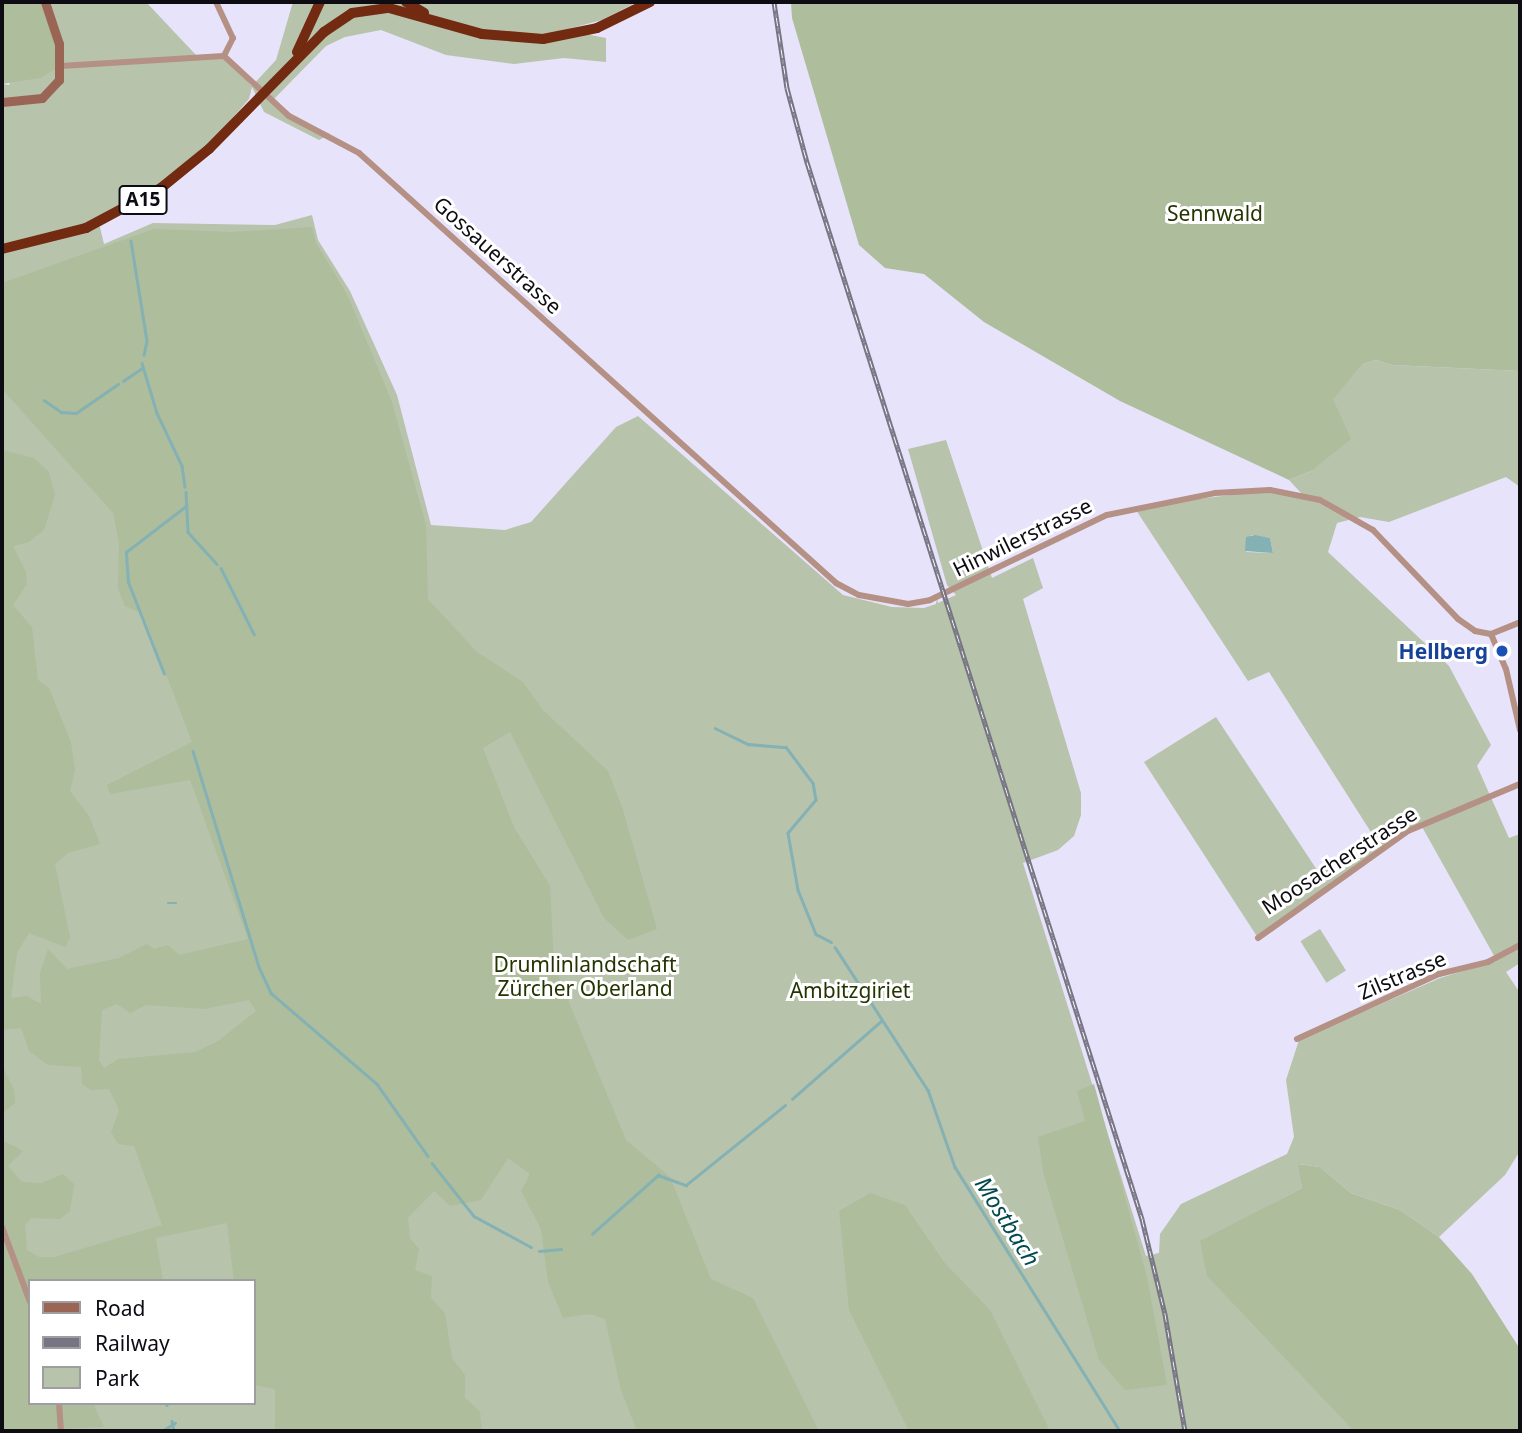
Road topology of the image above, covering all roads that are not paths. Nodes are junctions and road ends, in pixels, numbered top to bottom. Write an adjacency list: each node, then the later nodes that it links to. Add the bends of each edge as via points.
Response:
1 (45, 2): 8 (street)
2 (216, 2): 7 (street, via 233,38)
3 (320, 2): 9 (highway, A15, via 309,33)
4 (406, 2): 6 (highway, A15)
5 (650, 2): 6 (highway, A15, via 609,24 561,37 513,38)
6 (461, 29): 9 (highway, A15, via 389,8 352,13 328,28)
7 (224, 56): 8 (street); 12 (street, Gossauerstrasse, via 272,101 359,153 836,583 881,602 908,604)
8 (61, 66): 10 (street, via 59,80 42,98)
9 (285, 68): 11 (highway, A15, via 209,149 150,195 74,233)
10 (2, 102)
11 (2, 249)
12 (944, 594): 14 (street, Hinwilerstrasse, via 1107,515 1215,493 1270,490 1320,500 1374,530 1458,619 1475,631)
13 (1520, 622): 14 (street)
14 (1491, 634): 15 (street)
15 (1519, 715): 16 (street)
16 (1520, 730)
17 (1520, 784): 18 (street, Moosacherstrasse, via 1408,831)
18 (1258, 937)
19 (1520, 945): 20 (street, Zilstrasse, via 1488,962 1438,974)
20 (1297, 1039)
21 (2, 1227): 22 (street)
22 (28, 1297)
23 (58, 1405): 24 (street)
24 (61, 1431)

